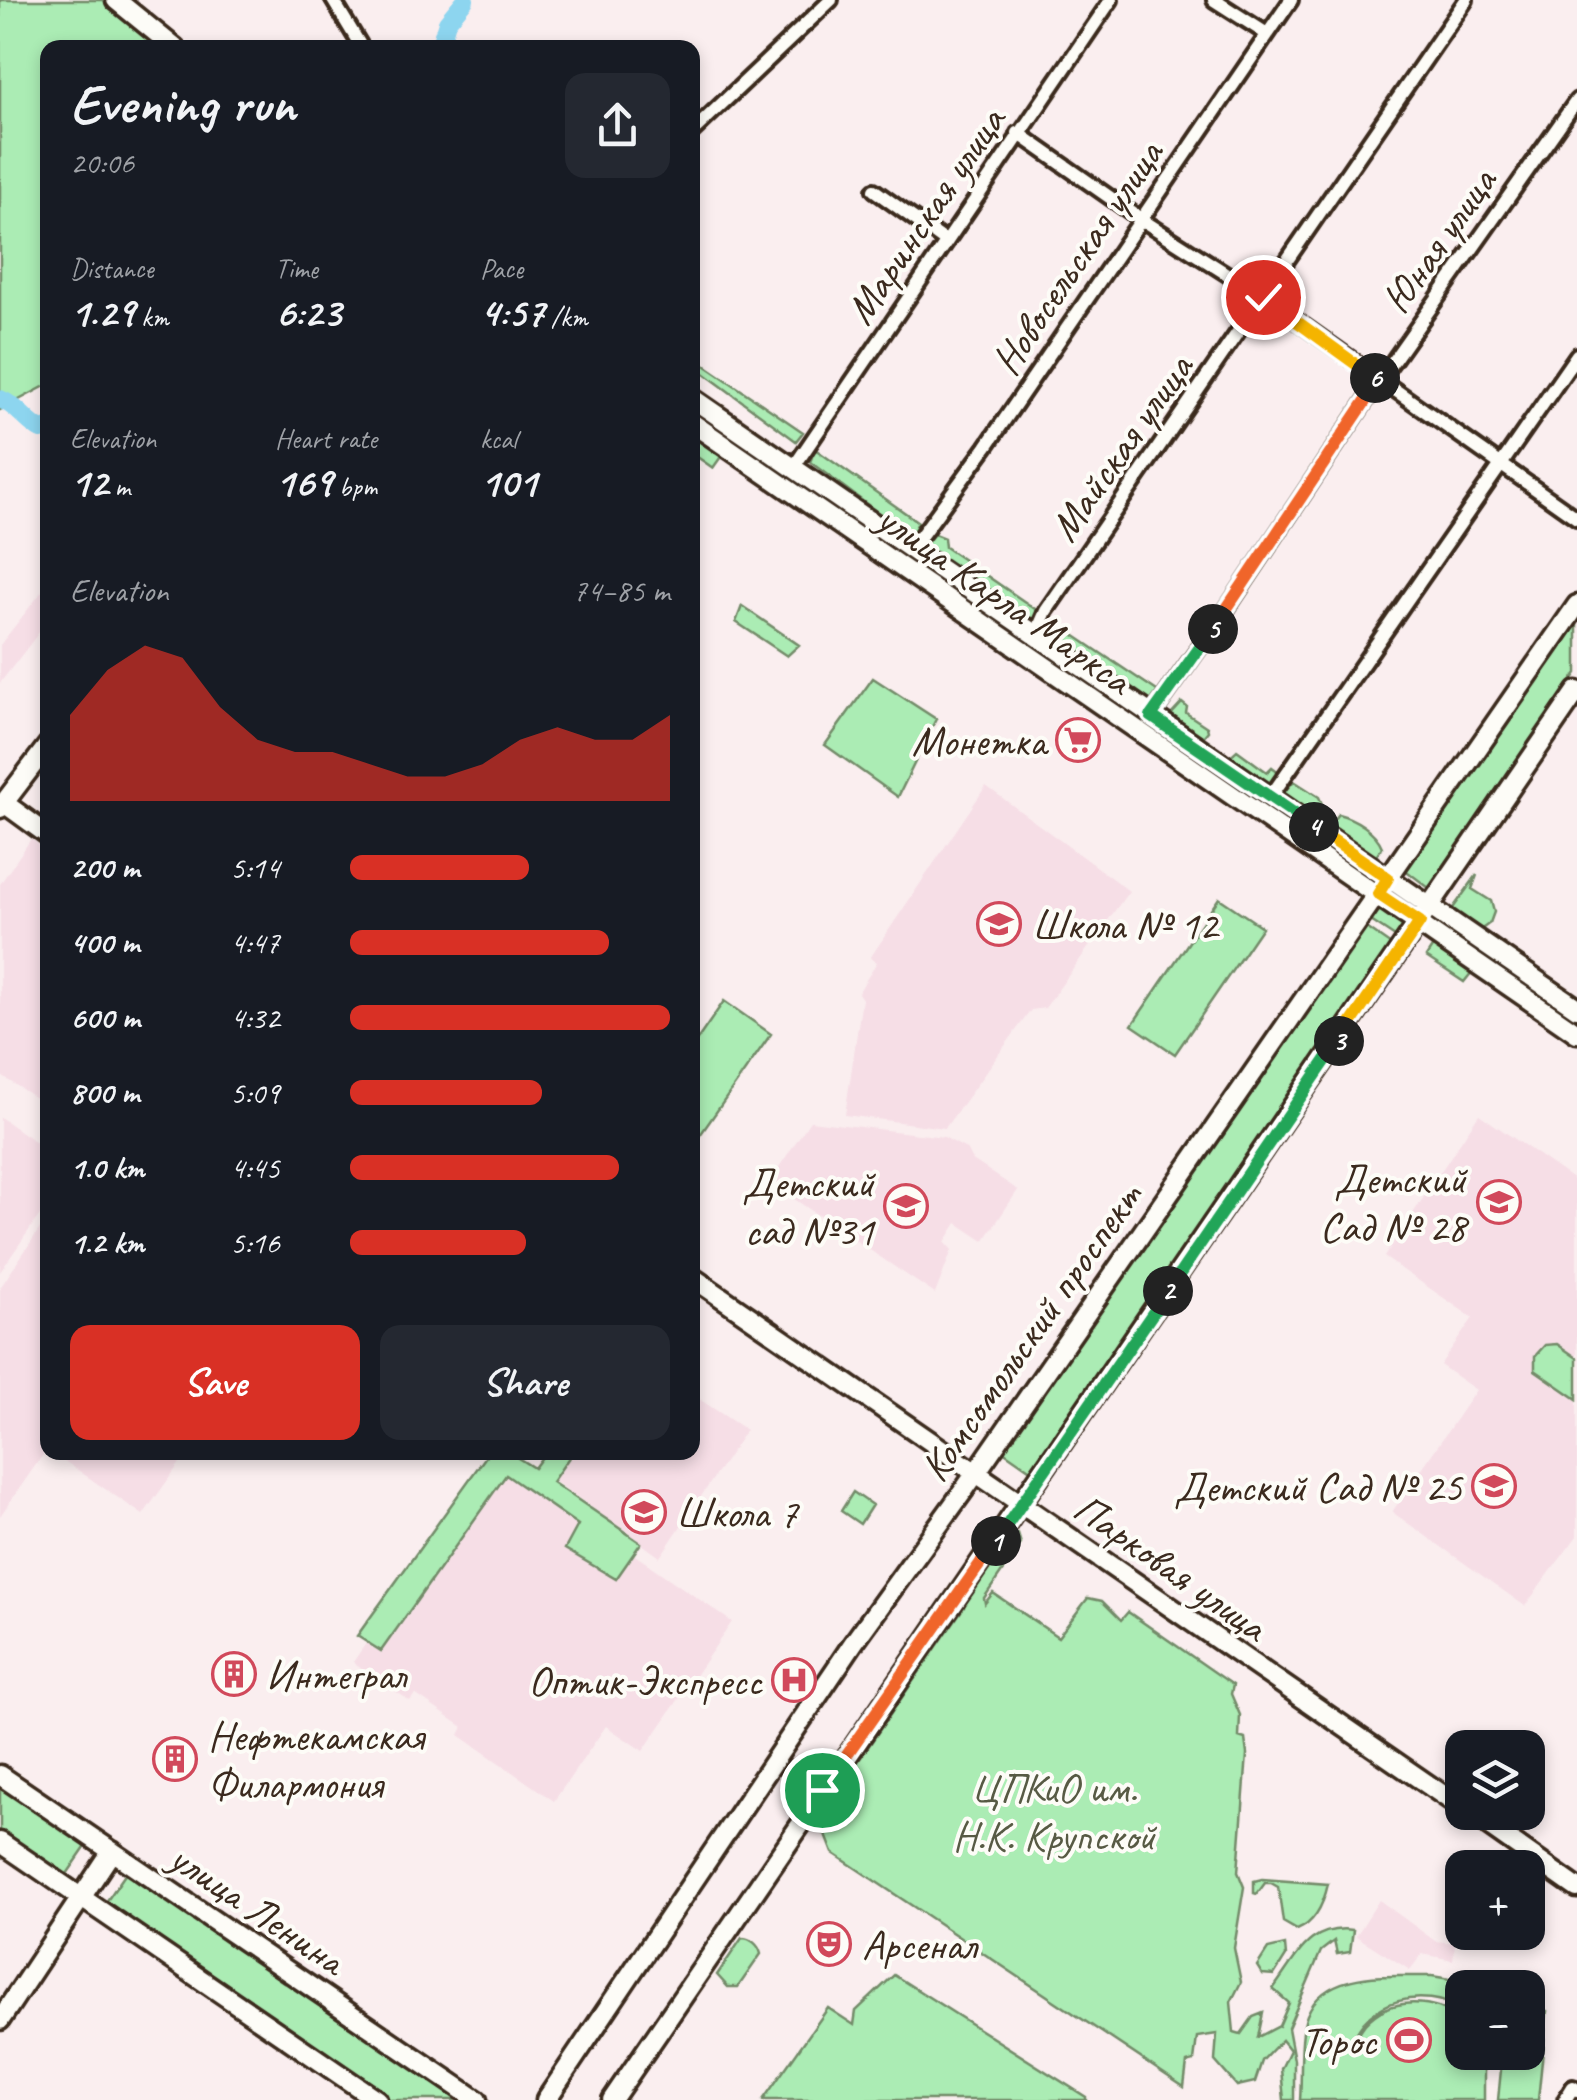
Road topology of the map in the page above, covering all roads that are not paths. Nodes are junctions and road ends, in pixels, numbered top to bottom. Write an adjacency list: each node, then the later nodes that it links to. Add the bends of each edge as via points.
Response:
1 (116, 0): 9 (main road)
2 (333, 0): 10 (street)
3 (831, 0): 12 (street)
4 (1111, 0): 13 (street, Маринская улица)
5 (1214, 0): 8 (street)
6 (1291, 0): 8 (street, Новосельская улица)
7 (1466, 0): 17 (street, Майская улица)
8 (1267, 34): 15 (street, Новосельская улица)
9 (165, 40)
10 (357, 40)
11 (1577, 100): 19 (street, Юная улица)
12 (700, 124)
13 (1018, 134): 15 (street); 16 (street, Маринская улица)
14 (874, 190): 16 (street)
15 (1142, 220): 17 (street); 27 (street, Новосельская улица)
16 (945, 240): 23 (street, Маринская улица)
17 (1263, 297): 19 (street); 29 (street, Майская улица)
18 (1577, 355): 22 (street)
19 (1379, 381): 22 (street); 31 (street, Юная улица)
20 (700, 404): 23 (main road, улица Карла Маркса)
21 (700, 429): 26 (main road, улица Карла Маркса)
22 (1501, 466): 25 (street); 33 (street)
23 (792, 468): 24 (main road, улица Карла Маркса)
24 (847, 503): 26 (main road); 27 (main road, улица Карла Маркса)
25 (1577, 518)
26 (833, 522): 36 (main road, улица Карла Маркса)
27 (912, 548): 29 (main road, улица Карла Маркса)
28 (1577, 605): 36 (main road, Комсомольский проспект)
29 (1035, 636): 31 (main road, улица Карла Маркса)
30 (1577, 691): 37 (main road)
31 (1151, 716): 33 (main road, улица Карла Маркса)
32 (40, 756): 34 (main road)
33 (1271, 796): 36 (main road, улица Карла Маркса)
34 (2, 806): 35 (main road)
35 (40, 830)
36 (1383, 886): 37 (main road, улица Карла Маркса); 41 (main road, Комсомольский проспект)
37 (1426, 914): 38 (main road, улица Карла Маркса); 39 (main road, улица Карла Маркса); 42 (main road)
38 (1577, 1008)
39 (1577, 1032)
40 (700, 1282): 41 (main road, Парковая улица)
41 (976, 1472): 42 (main road, Парковая улица); 55 (main road, Комсомольский проспект)
42 (1022, 1504): 44 (main road, Парковая улица); 52 (main road)
43 (0, 1775): 47 (main road, улица Ленина)
44 (1445, 1796)
45 (1494, 1830): 48 (main road, Парковая улица)
46 (0, 1842): 49 (main road)
47 (112, 1851): 49 (main road); 54 (main road, улица Ленина)
48 (1577, 1888)
49 (83, 1898): 50 (main road); 53 (main road)
50 (0, 2020)
51 (1577, 2090): 56 (street)
52 (614, 2098)
53 (377, 2100)
54 (477, 2100)
55 (546, 2100)
56 (1565, 2100)

